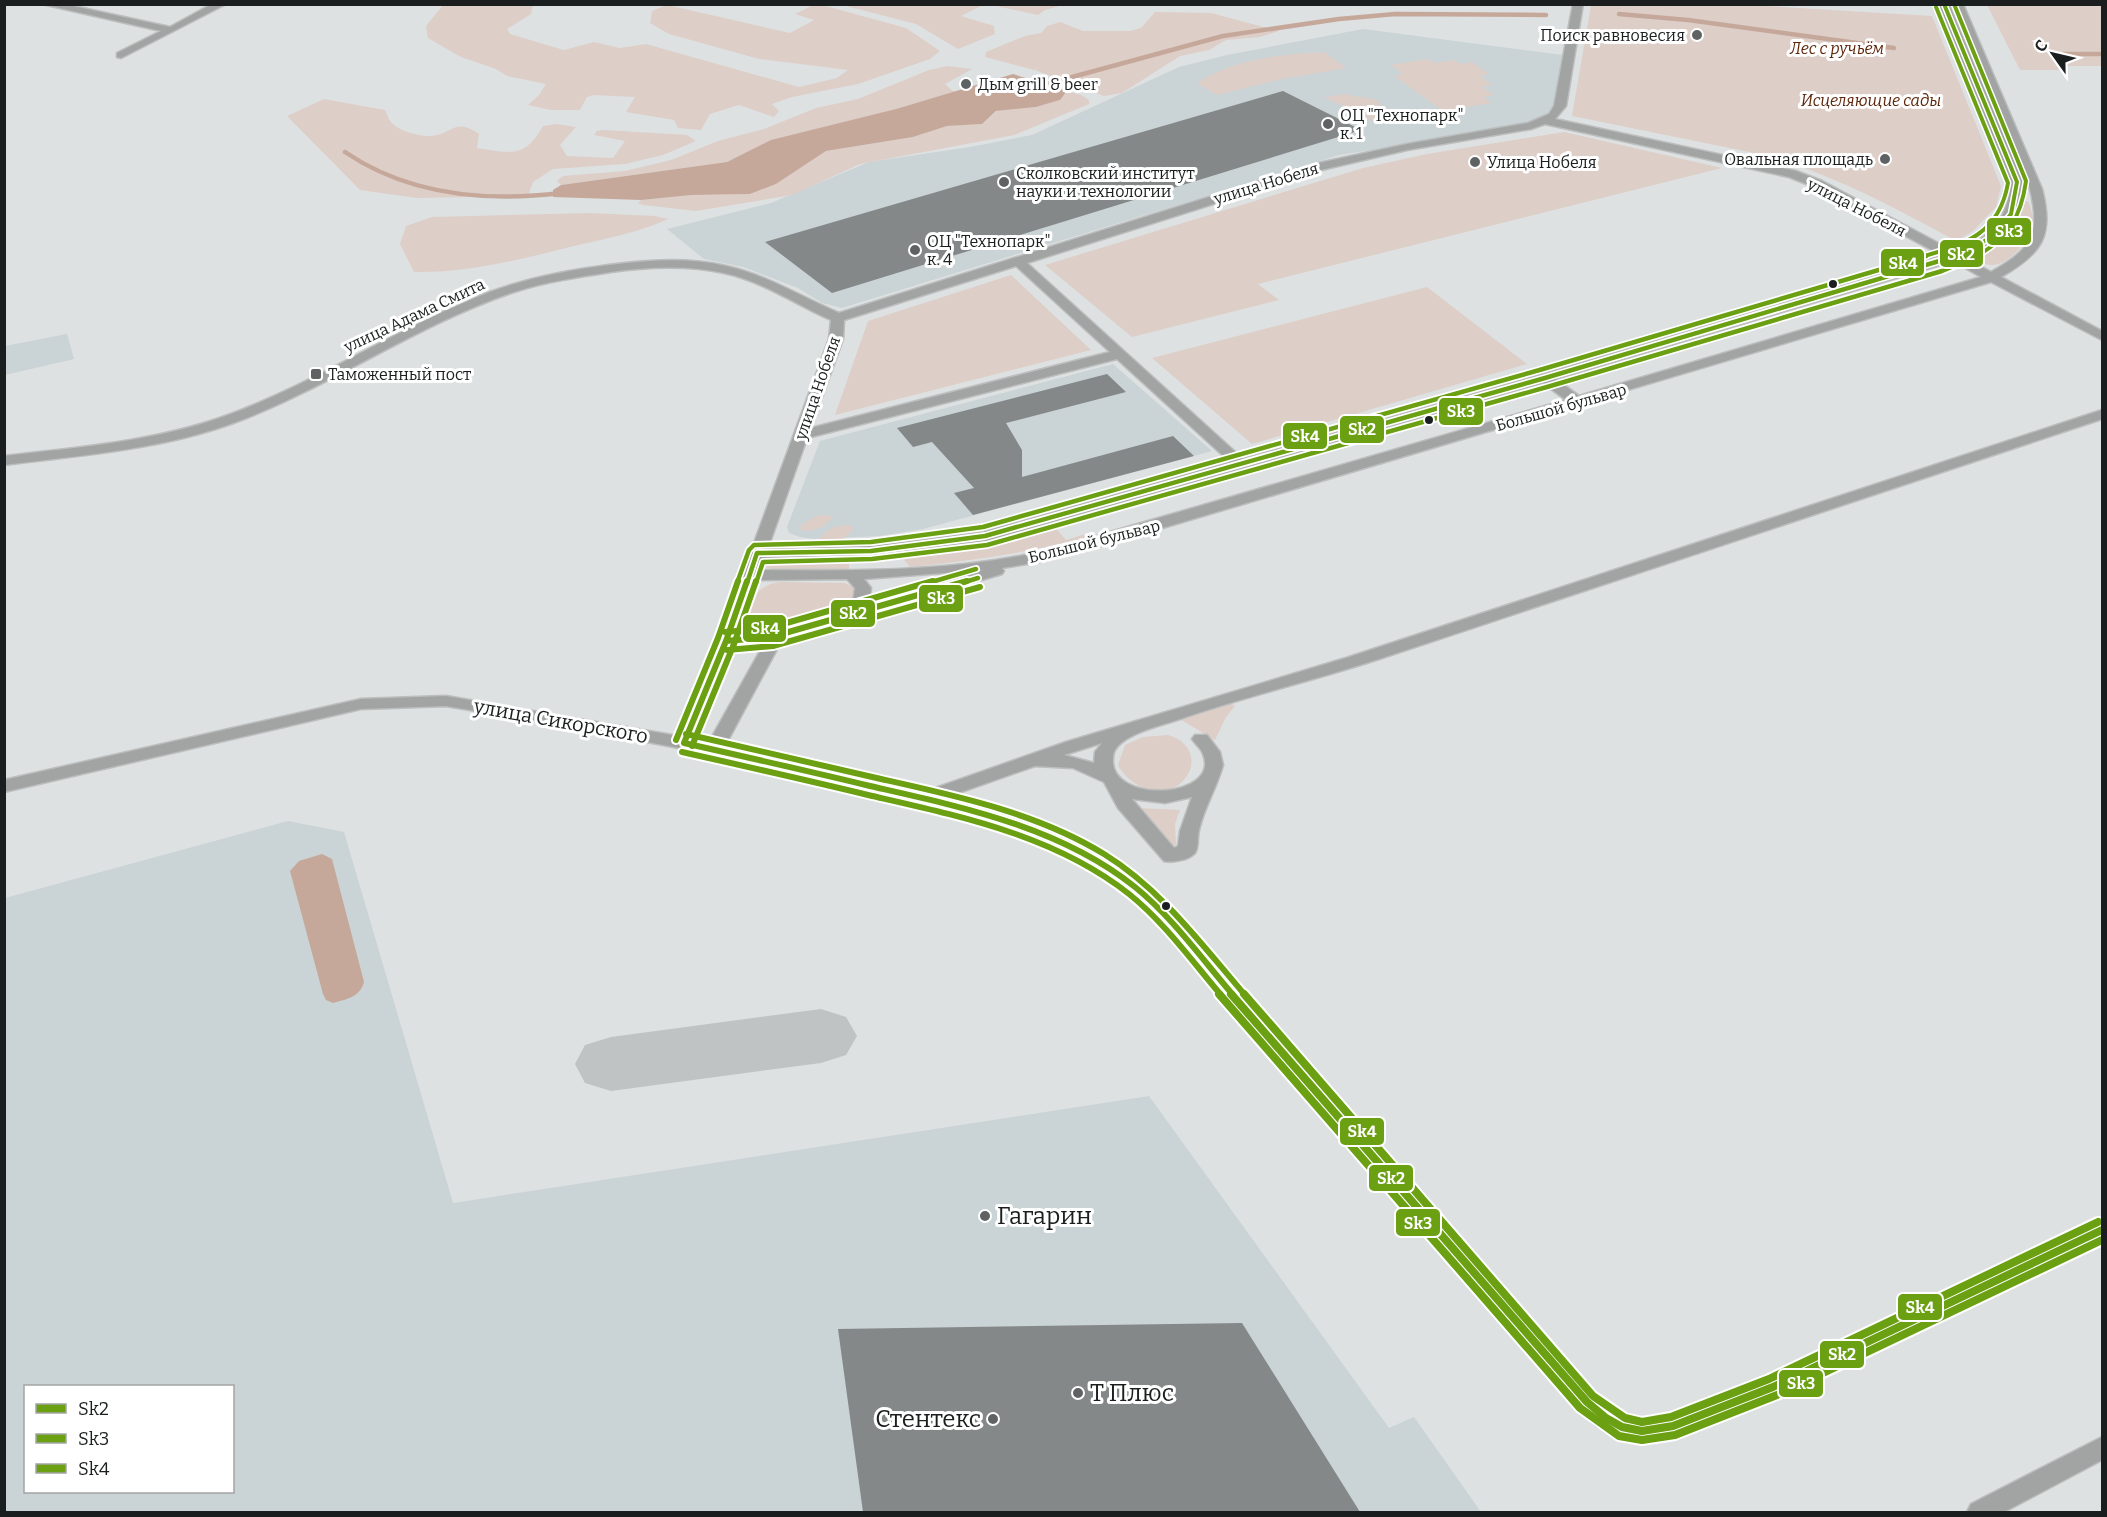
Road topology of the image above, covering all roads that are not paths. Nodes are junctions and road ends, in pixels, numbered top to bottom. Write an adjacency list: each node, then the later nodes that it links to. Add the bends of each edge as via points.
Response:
1 (47, 4): 6 (street)
2 (221, 4): 6 (street)
3 (1578, 4): 8 (street, via 1560,106)
4 (1944, 4): 9 (street, Большой бульвар, via 2017,182 2017,200 2005,225 1994,237)
5 (1958, 4): 11 (street, Большой бульвар, via 2036,189 2042,217 2040,233 2031,248)
6 (171, 30): 7 (street)
7 (121, 55)
8 (1547, 120): 9 (street, улица Нобеля, via 1792,174); 10 (street, улица Нобеля, via 1509,131 1407,147 1318,167)
9 (1954, 257): 11 (street, улица Нобеля); 15 (street, Большой бульвар)
10 (1018, 261): 12 (street, улица Нобеля); 14 (street)
11 (1992, 277): 13 (street, улица Нобеля); 16 (street, Большой бульвар)
12 (838, 318): 18 (street, улица Нобеля, via 836,339); 19 (street, улица Адама Смита, via 739,272 685,264 563,275 493,295 282,397 215,424 123,445)
13 (2103, 336)
14 (1119, 354): 18 (street); 20 (street)
15 (1545, 378): 16 (street); 20 (street, Большой бульвар)
16 (1577, 402): 22 (street, Большой бульвар, via 1106,540)
17 (2103, 414): 28 (street)
18 (800, 435): 21 (street, улица Нобеля)
19 (4, 460)
20 (1239, 463): 21 (street, Большой бульвар, via 985,536 854,554)
21 (757, 552): 23 (street, улица Нобеля)
22 (1032, 558): 24 (street, Большой бульвар, via 944,570); 25 (street, via 979,578)
23 (750, 574): 24 (street, Большой бульвар); 27 (street, улица Нобеля)
24 (853, 576): 25 (street, via 863,588)
25 (860, 610): 26 (street)
26 (771, 637): 27 (street); 31 (street, via 768,651)
27 (726, 641): 30 (street, улица Нобеля)
28 (1128, 731): 32 (street, via 1060,749); 34 (street, via 1113,740 1104,752 1103,765)
29 (1201, 739): 33 (street, via 1212,753 1214,768)
30 (684, 743): 31 (street, улица Сикорского); 35 (street, улица Сикорского, via 492,707 446,701 389,702 361,704)
31 (714, 749): 36 (street, улица Сикорского)
32 (1016, 767): 34 (street, via 1070,761); 36 (street)
33 (1209, 779): 34 (street, via 1196,789 1166,797 1133,793); 34 (street, via 1189,831 1187,850 1171,856 1125,804)
34 (1113, 781)
35 (4, 786)
36 (927, 798): 37 (street, улица Сикорского, via 1043,834 1100,862 1136,888 1174,926 1587,1402 1622,1427 1642,1431 1673,1426 1773,1386)
37 (2103, 1230)
38 (2103, 1448): 39 (street)
39 (1980, 1512)

